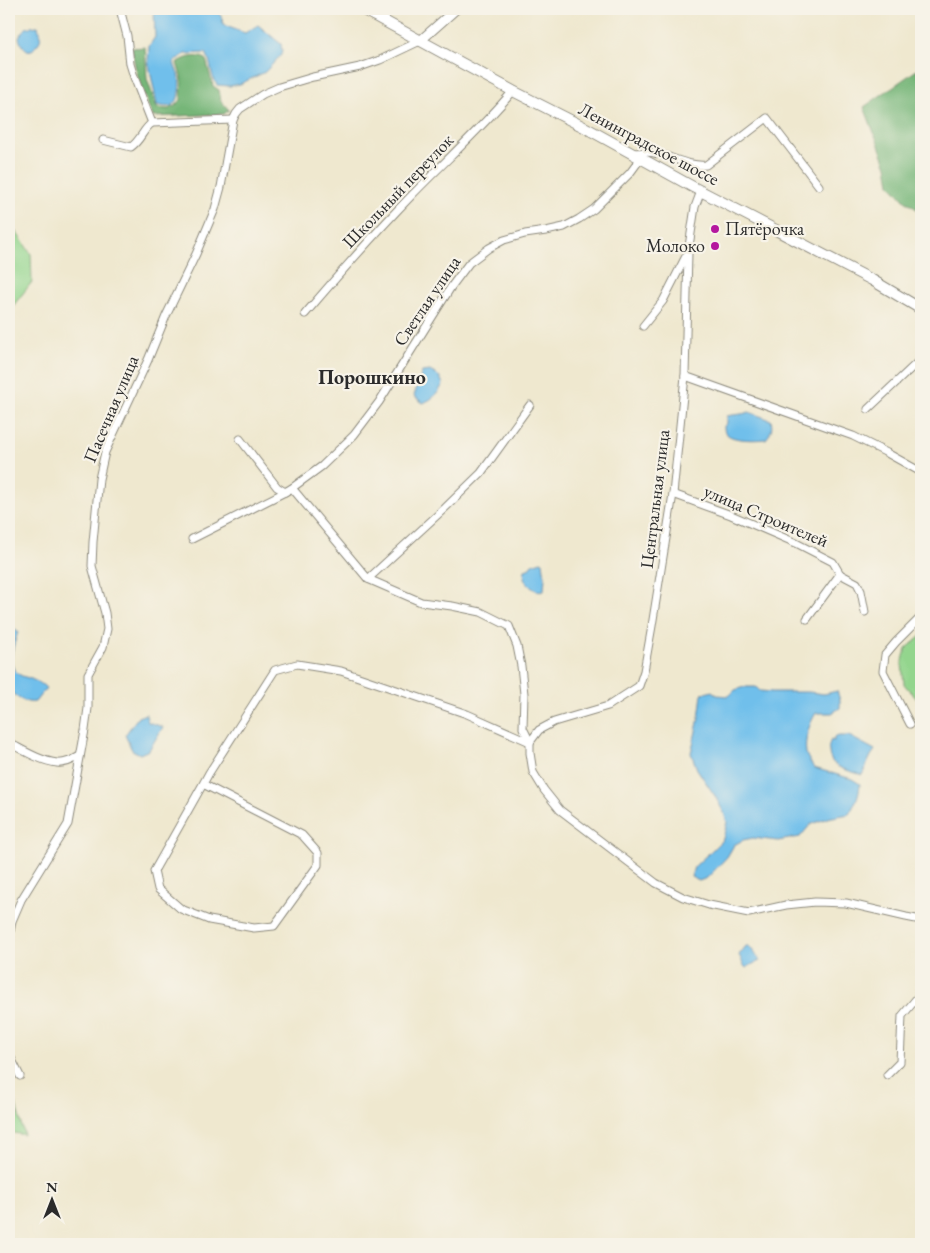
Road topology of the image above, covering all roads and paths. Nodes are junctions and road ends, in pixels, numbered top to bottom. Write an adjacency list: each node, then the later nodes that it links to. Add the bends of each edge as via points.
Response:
1 (120, 9): 7 (street, via 130,64)
2 (362, 9): 4 (main road, Ленинградское шоссе)
3 (456, 9): 4 (street)
4 (420, 41): 5 (main road, Ленинградское шоссе); 6 (street, via 360,67 279,87 240,109)
5 (513, 91): 9 (main road, Ленинградское шоссе); 14 (street, Школьный переулок, via 405,202)
6 (232, 120): 7 (street); 33 (street, Пасечная улица, via 215,209 109,443 98,479 92,566 107,629 103,647 88,674 88,708)
7 (152, 123): 8 (street, via 131,147)
8 (103, 140)
9 (637, 156): 10 (street, via 652,152 700,166 767,118); 11 (main road, Ленинградское шоссе); 22 (street, Светлая улица, via 630,173 594,209 579,219 564,226 504,240 474,258 451,287 379,402 354,435 322,466)
10 (819, 186)
11 (702, 191): 12 (street, Центральная улица, via 695,207); 13 (main road, Ленинградское шоссе)
12 (688, 253): 15 (street, via 663,301); 17 (street, Центральная улица)
13 (921, 309)
14 (305, 314)
15 (643, 326)
16 (921, 359): 19 (street)
17 (685, 376): 21 (street, via 853,436); 23 (street, Центральная улица)
18 (530, 406): 26 (street, via 481,473)
19 (868, 409)
20 (240, 439): 22 (street, via 277,487)
21 (921, 472)
22 (289, 490): 24 (street, Светлая улица); 26 (street)
23 (673, 494): 25 (street, улица Строителей, via 796,544 833,562); 31 (street, Центральная улица, via 639,686 608,706 546,726)
24 (192, 539)
25 (840, 574): 27 (street, улица Строителей, via 862,591); 29 (street)
26 (368, 578): 31 (street, via 421,602 481,612 509,626 521,666 523,728)
27 (865, 612)
28 (921, 617): 30 (street, via 885,655 883,670)
29 (807, 619)
30 (910, 724)
31 (530, 742): 34 (street, via 467,714 350,674 297,664 275,670); 35 (street, via 534,772 560,810 656,883 682,896 749,913 815,902 846,903)
32 (9, 743): 33 (street, via 57,763)
33 (80, 756): 36 (street, Пасечная улица, via 68,824 21,900)
34 (203, 784): 34 (street, via 302,834 318,853 318,865 274,926 254,928 209,920 181,909 158,889 154,871)
35 (921, 920)
36 (9, 938)
37 (921, 993): 39 (street, via 902,1016 900,1062)
38 (9, 1054): 40 (street)
39 (887, 1075)
40 (20, 1076)

